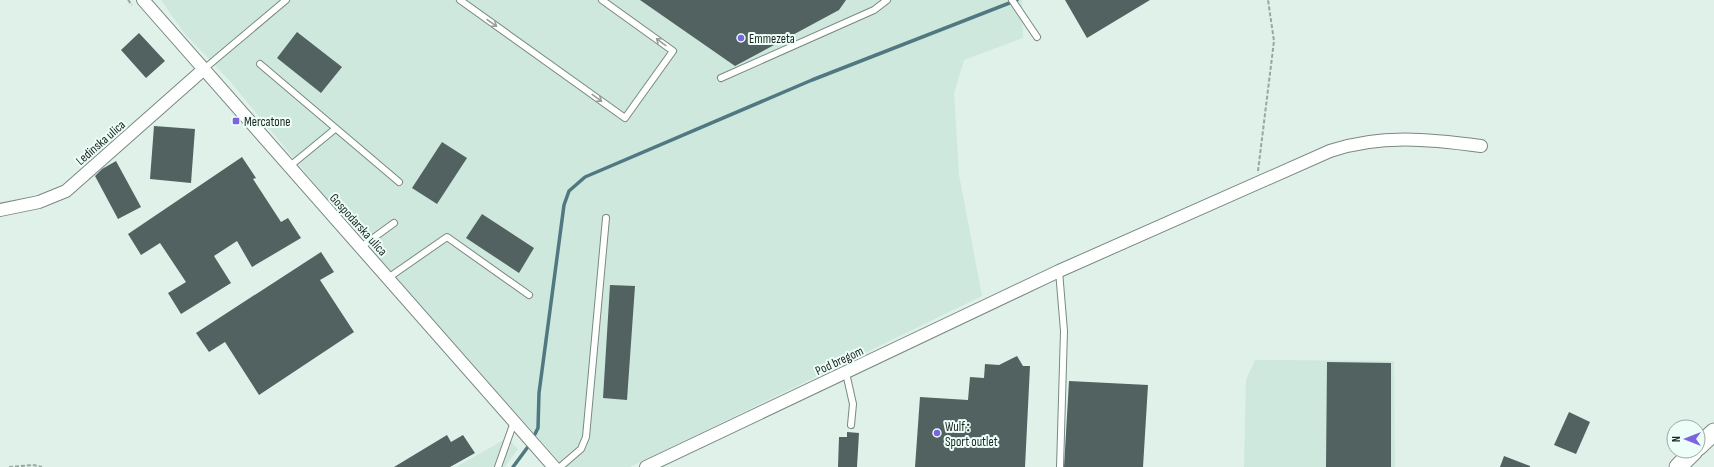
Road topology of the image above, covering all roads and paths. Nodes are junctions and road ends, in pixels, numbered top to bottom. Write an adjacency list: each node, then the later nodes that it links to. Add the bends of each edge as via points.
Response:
1 (143, 0): 10 (street, Gospodarska ulica)
2 (286, 0): 10 (lane)
3 (460, 0): 4 (lane, one-way to 4, via 625,118 673,50)
4 (602, 0)
5 (887, 0): 11 (lane, via 874,10)
6 (1012, 0): 8 (lane)
7 (1268, 0): 15 (path, via 1274,41)
8 (1037, 37)
9 (260, 64): 12 (lane)
10 (204, 69): 14 (street, Gospodarska ulica); 17 (street, Ledinska ulica, via 66,191 39,202)
11 (721, 78)
12 (335, 128): 14 (lane); 16 (lane)
13 (1481, 146): 21 (street, Pod bregom, via 1432,139 1399,138 1349,145)
14 (290, 166): 20 (street, Gospodarska ulica)
15 (1258, 172)
16 (399, 182)
17 (0, 210)
18 (606, 218): 34 (lane, via 586,437 582,449)
19 (394, 223): 20 (lane)
20 (361, 247): 22 (street, Gospodarska ulica)
21 (1059, 271): 24 (street, Pod bregom); 36 (lane, via 1064,331)
22 (388, 278): 23 (lane, via 447,237); 25 (street, Gospodarska ulica)
23 (529, 295)
24 (846, 373): 26 (lane, via 852,394); 35 (street, Pod bregom)
25 (515, 421): 32 (lane); 33 (street, Gospodarska ulica)
26 (851, 425)
27 (1714, 432): 28 (street)
28 (1706, 440)
29 (1686, 459): 37 (street)
30 (8, 467): 31 (path)
31 (42, 467)
32 (498, 467)
33 (554, 467)
34 (560, 467)
35 (646, 467)
36 (1060, 467)
37 (1678, 467)

